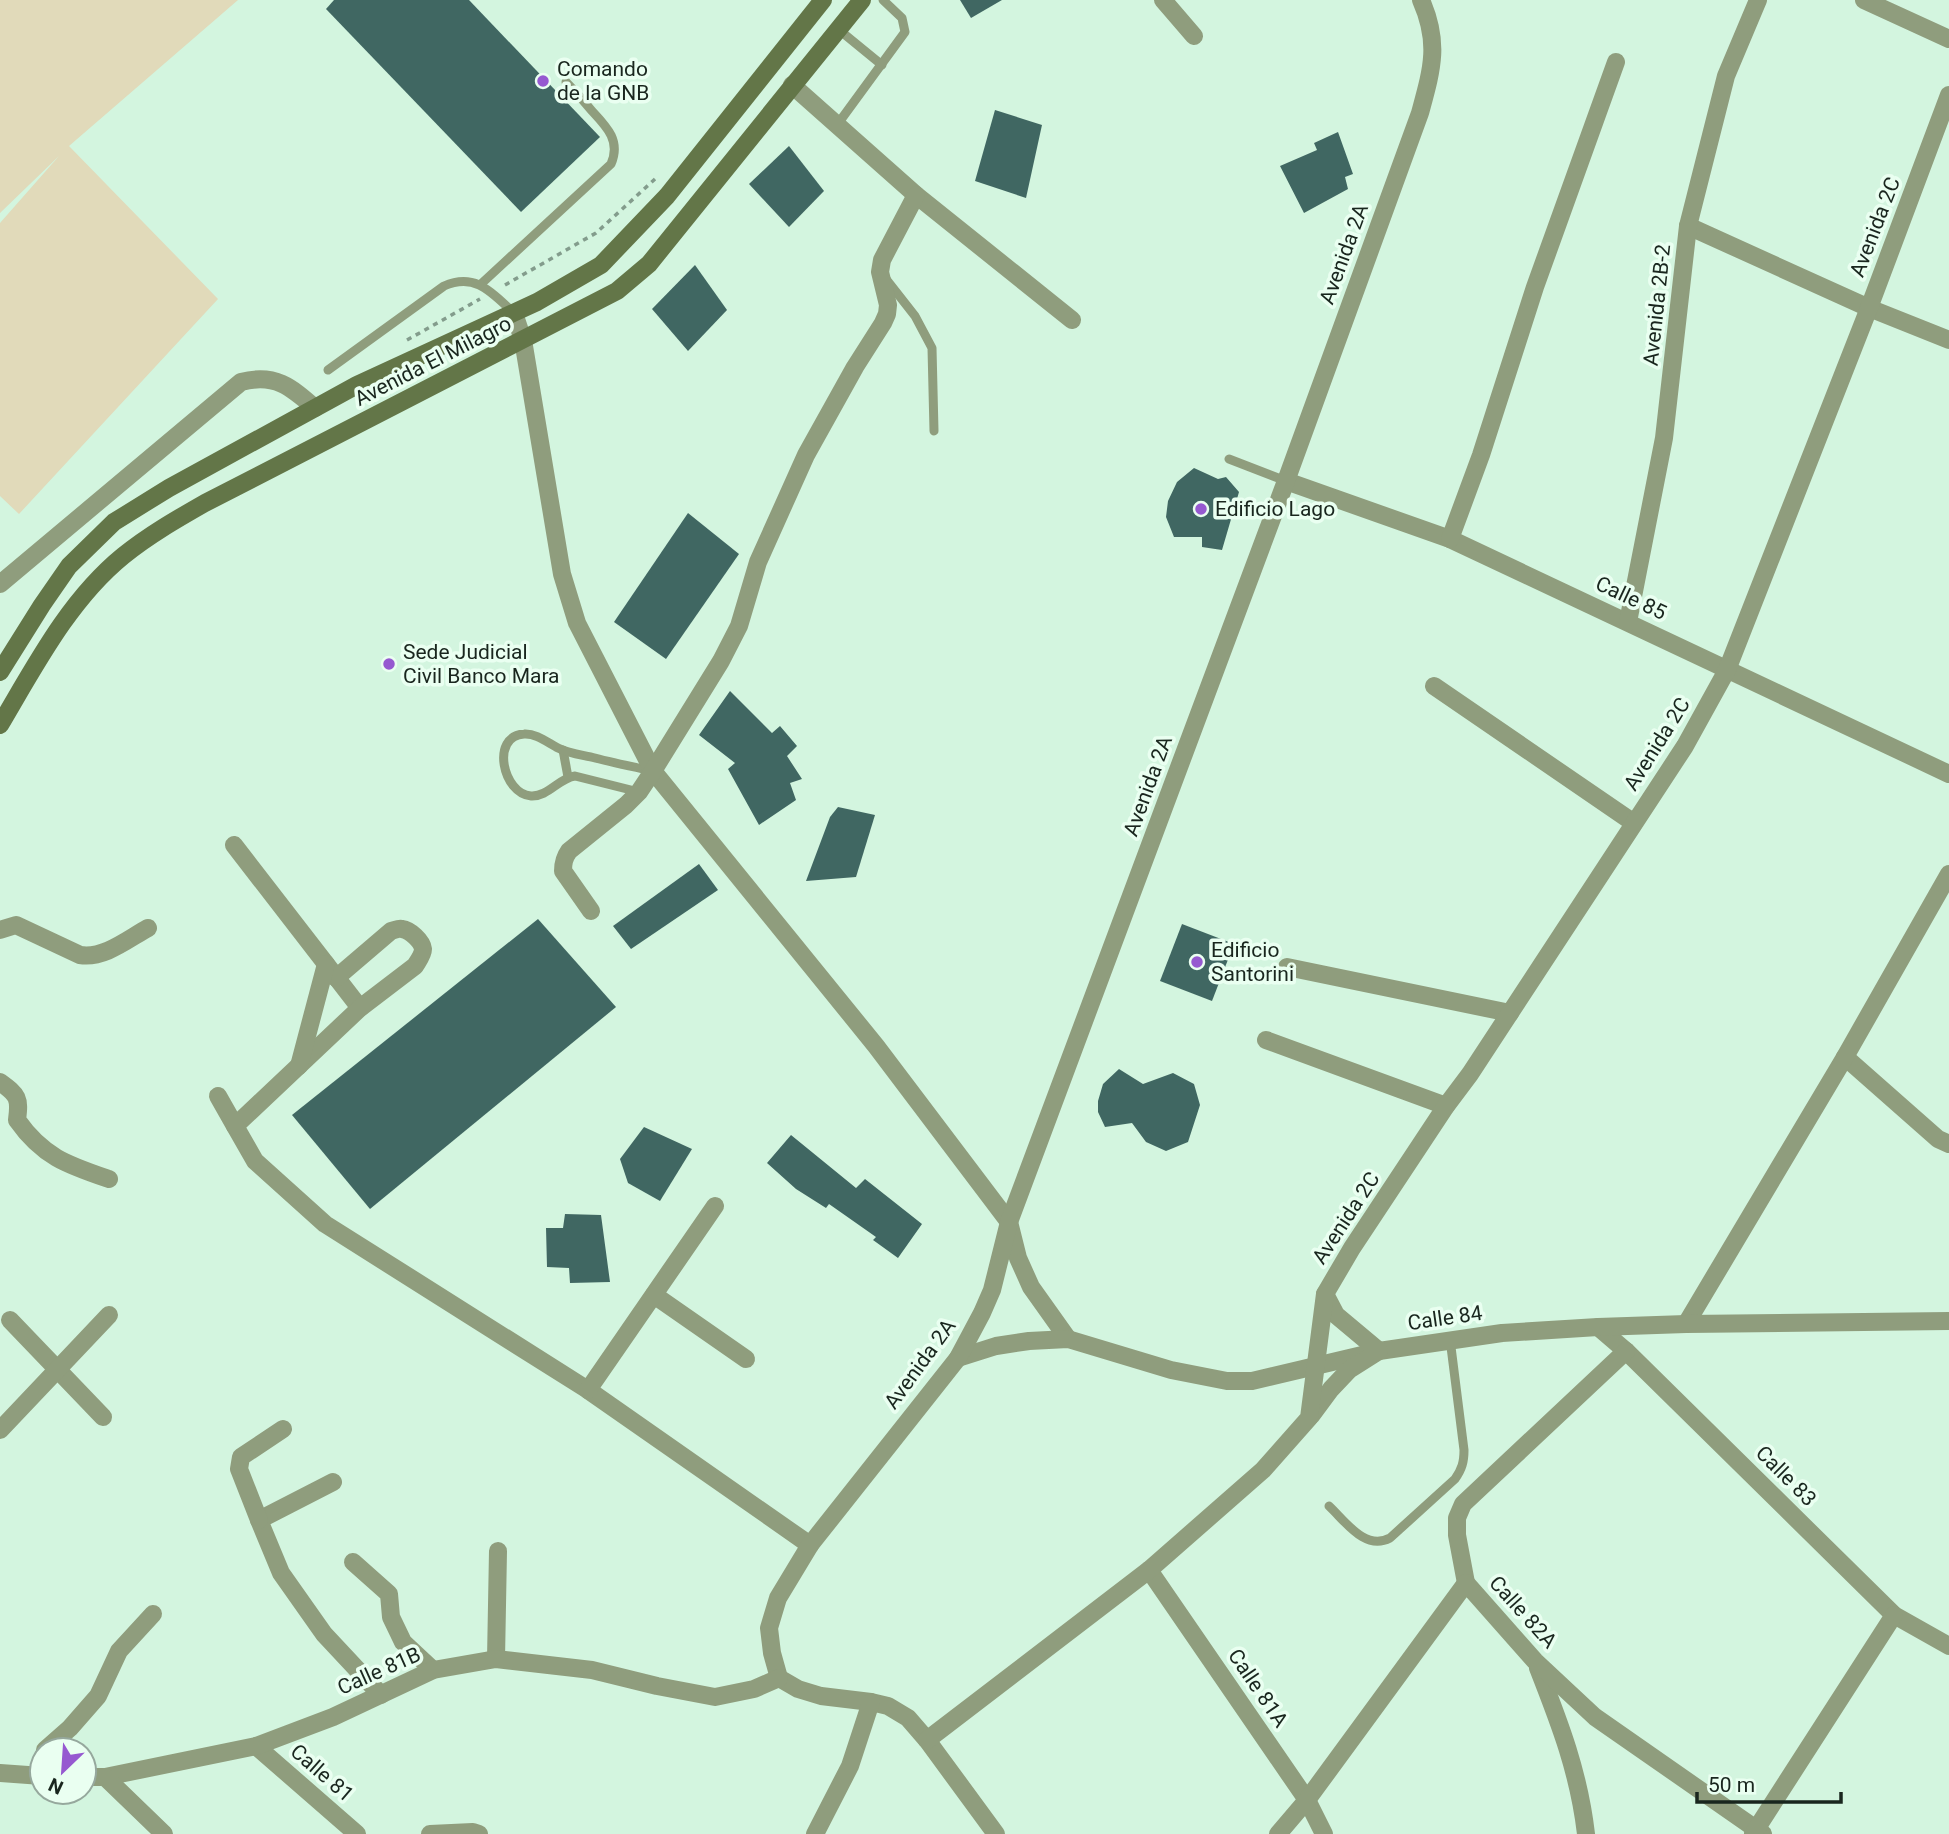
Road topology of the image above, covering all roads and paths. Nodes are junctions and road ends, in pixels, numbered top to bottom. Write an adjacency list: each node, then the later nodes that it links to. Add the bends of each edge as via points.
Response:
1 (823, 0): 22 (main road, Avenida El Milagro, via 667,196 601,265)
2 (862, 0): 8 (main road, Avenida El Milagro)
3 (883, 0): 12 (lane, via 902,18 905,32)
4 (1163, 0): 9 (street)
5 (1421, 0): 30 (street, Avenida 2A, via 1433,48 1420,113)
6 (1758, 0): 18 (street, Avenida 2B-2, via 1726,76)
7 (1864, 0): 10 (street)
8 (838, 29): 12 (lane); 14 (main road, Avenida El Milagro)
9 (1194, 36)
10 (1949, 39)
11 (1616, 62): 31 (street)
12 (882, 65): 16 (lane)
13 (566, 82): 20 (lane, via 610,130 615,147 611,164)
14 (792, 85): 16 (street); 24 (main road, Avenida El Milagro, via 649,264 617,291)
15 (1949, 95): 21 (street, Avenida 2C)
16 (837, 125): 17 (street)
17 (916, 195): 19 (street, via 889,244); 23 (street)
18 (1688, 226): 21 (street); 33 (street, Avenida 2B-2, via 1664,438)
19 (880, 272): 28 (lane, via 915,316 932,348); 39 (street, via 888,305 883,323 806,455 758,562 727,649)
20 (481, 284): 22 (lane); 26 (lane, via 466,281 444,286)
21 (1869, 308): 25 (street); 34 (street, Avenida 2C)
22 (514, 313): 24 (street); 27 (main road, Avenida El Milagro)
23 (1072, 320)
24 (523, 340): 37 (main road, Avenida El Milagro, via 157,531 122,557 74,609); 39 (street, via 562,573 577,623)
25 (1949, 340)
26 (328, 370)
27 (315, 408): 32 (street, via 287,384 254,378 241,382); 35 (main road, Avenida El Milagro, via 114,522 69,566)
28 (934, 430)
29 (1229, 459): 30 (lane)
30 (1286, 481): 31 (street, Calle 85); 63 (street, Avenida 2A)
31 (1450, 539): 33 (street, Calle 85)
32 (0, 584)
33 (1628, 621): 34 (street, Calle 85)
34 (1727, 670): 40 (street, Calle 85); 43 (street, Avenida 2C, via 1685,746)
35 (0, 672)
36 (1434, 686): 43 (street)
37 (0, 725)
38 (563, 750): 39 (lane); 41 (lane); 41 (lane, via 532,734 517,735 505,748 505,768 517,789 533,796)
39 (653, 771): 42 (street); 63 (street, via 876,1046)
40 (1949, 774)
41 (568, 777): 42 (lane)
42 (639, 792): 46 (street, via 565,857 564,871)
43 (1634, 822): 52 (street, Avenida 2C)
44 (234, 845): 50 (street)
45 (1949, 874): 54 (street)
46 (591, 911)
47 (148, 928): 48 (street, via 89,957 16,925)
48 (0, 930)
49 (1287, 967): 52 (street)
50 (331, 971): 51 (street); 51 (street, via 391,931 401,928 419,941 423,949 415,966); 55 (street)
51 (360, 1009): 55 (street)
52 (1510, 1013): 58 (street, Avenida 2C)
53 (1266, 1040): 58 (street)
54 (1845, 1057): 60 (street); 69 (street)
55 (299, 1066): 59 (street)
56 (0, 1082): 61 (street, via 19,1100 17,1120 29,1137 69,1166)
57 (218, 1096): 59 (street)
58 (1446, 1106): 64 (street, Avenida 2C)
59 (235, 1126): 79 (street, via 255,1161 325,1224)
60 (1949, 1144)
61 (109, 1180)
62 (715, 1206): 65 (street)
63 (1009, 1222): 71 (street, via 1031,1287); 75 (street, Avenida 2A, via 992,1290)
64 (1325, 1294): 74 (street, via 1336,1315); 77 (street, Avenida 2C)
65 (654, 1295): 76 (street); 79 (street)
66 (109, 1315): 78 (street)
67 (10, 1320): 78 (street)
68 (1949, 1321): 69 (street, Calle 84)
69 (1686, 1324): 70 (street, Calle 84)
70 (1598, 1327): 72 (street, Calle 84); 73 (street, Calle 83)
71 (1068, 1339): 75 (street, Calle 84, via 996,1346); 77 (street, Calle 84, via 1171,1370 1227,1381 1252,1381)
72 (1450, 1339): 74 (street, Calle 84); 85 (lane, via 1464,1450 1464,1462 1455,1479 1383,1541 1360,1536)
73 (1626, 1350): 91 (street, via 1463,1504 1457,1535); 93 (street, Calle 83)
74 (1379, 1351): 77 (street, Calle 84); 81 (street, via 1349,1370)
75 (958, 1358): 87 (street, Avenida 2A)
76 (746, 1359)
77 (1315, 1367): 81 (street, Avenida 2C)
78 (57, 1371): 80 (street); 83 (street)
79 (587, 1390): 87 (street)
80 (103, 1418)
81 (1309, 1418): 90 (street, via 1263,1470)
82 (283, 1429): 86 (street, via 241,1457 239,1463)
83 (0, 1430)
84 (333, 1482): 86 (street)
85 (1329, 1506)
86 (259, 1520): 99 (street, via 281,1573 324,1634)
87 (810, 1545): 98 (street, Avenida 2A, via 778,1598 769,1628)
88 (498, 1551): 95 (street)
89 (353, 1562): 97 (street, via 389,1594 391,1617 404,1642)
90 (1149, 1570): 102 (street); 109 (street, Calle 81A)
91 (1466, 1583): 96 (street, Calle 82A); 109 (street, Calle 82A)
92 (153, 1614): 101 (street, via 119,1651 98,1696)
93 (1894, 1615): 94 (street, Calle 83); 110 (street)
94 (1949, 1646)
95 (496, 1659): 97 (street, Calle 81B); 98 (street, Calle 81B, via 592,1670 715,1697)
96 (1535, 1661): 110 (street, Calle 82A, via 1595,1717); 119 (street, via 1574,1766)
97 (433, 1670): 99 (street, Calle 81B)
98 (779, 1678): 100 (street, via 821,1696)
99 (381, 1695): 103 (street, Calle 81B)
100 (871, 1702): 102 (street, via 908,1717); 115 (street, via 850,1766)
101 (61, 1736)
102 (927, 1740): 116 (street)
103 (256, 1746): 108 (street, Calle 81B); 112 (street, Calle 81)
104 (28, 1761): 105 (street)
105 (8, 1774): 106 (street)
106 (28, 1775)
107 (98, 1777): 108 (street, Calle 81B)
108 (105, 1777): 111 (street)
109 (1307, 1800): 117 (street, Calle 82A); 118 (street, Calle 81A)
110 (1758, 1833)
111 (164, 1834)
112 (358, 1834)
113 (430, 1834): 114 (street)
114 (479, 1834)
115 (815, 1834)
116 (996, 1834)
117 (1278, 1834)
118 (1324, 1834)
119 (1586, 1834)

